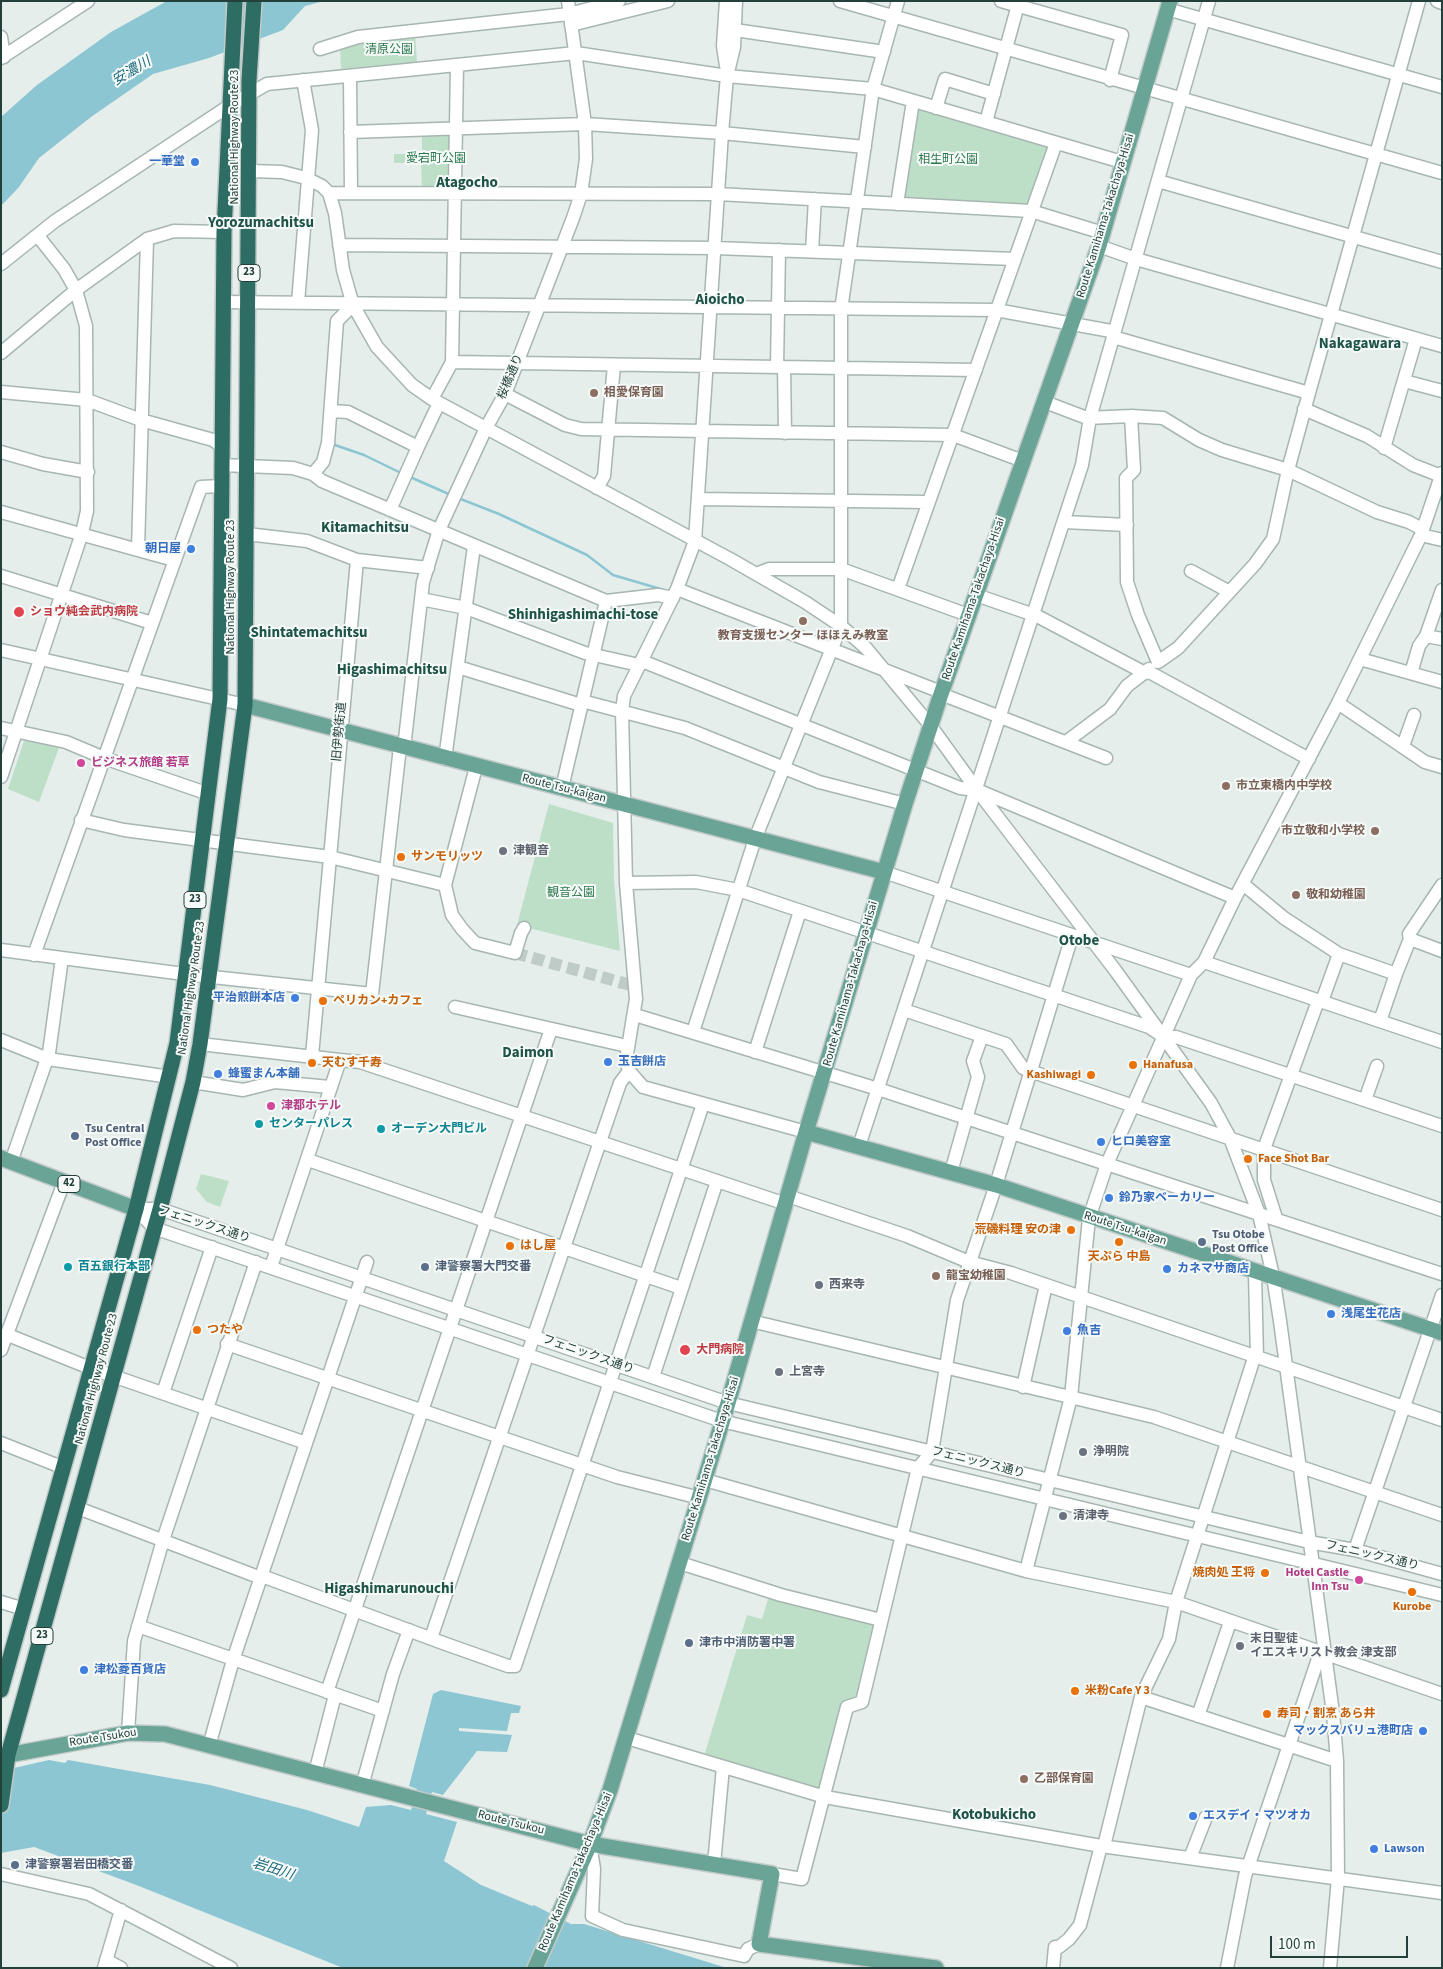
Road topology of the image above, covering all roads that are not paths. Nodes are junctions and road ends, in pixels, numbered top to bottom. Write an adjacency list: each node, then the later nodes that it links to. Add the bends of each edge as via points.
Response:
1 (88, 1): 27 (street)
2 (234, 1): 40 (highway, National Highway Route 23 / 23)
3 (254, 1): 34 (highway, National Highway Route 23 / 23)
4 (568, 1): 20 (street, 桜橋通り)
5 (619, 1): 20 (street)
6 (668, 1): 20 (street)
7 (726, 1): 31 (street, via 723,46)
8 (736, 1): 21 (street)
9 (840, 1): 18 (street)
10 (898, 1): 18 (street)
11 (1001, 1): 16 (street)
12 (1208, 1): 19 (street)
13 (1419, 1): 29 (street)
14 (1437, 1): 15 (street)
15 (1442, 2)
16 (1019, 4): 24 (street); 33 (street, via 1122,35)
17 (1166, 4): 19 (street); 37 (main road, Route Kamihama-Takachaya-Hisai)
18 (893, 17): 24 (street); 25 (street)
19 (1203, 19): 29 (street); 39 (street)
20 (570, 20): 23 (street, via 358,36); 26 (street, 桜橋通り)
21 (735, 30): 25 (street); 31 (street)
22 (1, 37): 27 (street)
23 (320, 49)
24 (1007, 50): 33 (street); 38 (street)
25 (884, 52): 36 (street)
26 (576, 53): 28 (street); 31 (street); 44 (street, 桜橋通り)
27 (2, 58)
28 (458, 65): 30 (street); 45 (street)
29 (1399, 74): 35 (street); 50 (street)
30 (350, 76): 32 (street); 46 (street)
31 (727, 76): 36 (street); 47 (street)
32 (303, 80): 34 (street); 54 (street, via 312,130)
33 (1110, 80): 37 (street)
34 (250, 86): 40 (street); 52 (highway, National Highway Route 23 / 23)
35 (1442, 86)
36 (873, 89): 41 (street); 49 (street)
37 (1143, 89): 39 (street); 51 (main road, Route Kamihama-Takachaya-Hisai)
38 (994, 94): 42 (street, via 944,79); 43 (street)
39 (1181, 99): 50 (street); 55 (street)
40 (229, 100): 65 (highway, National Highway Route 23 / 23); 66 (street)
41 (913, 101): 42 (street); 63 (street)
42 (936, 108): 43 (street)
43 (986, 122): 48 (street)
44 (585, 124): 45 (street); 47 (street); 59 (street, 桜橋通り, via 586,159)
45 (457, 128): 46 (street); 58 (street)
46 (350, 132): 57 (street)
47 (722, 133): 49 (street); 60 (street)
48 (1056, 143): 51 (street); 64 (street)
49 (865, 146): 62 (street)
50 (1376, 155): 53 (street); 67 (street)
51 (1122, 162): 69 (main road, Route Kamihama-Takachaya-Hisai)
52 (250, 171): 54 (street, via 282,172); 83 (highway, National Highway Route 23 / 23)
53 (1442, 173)
54 (306, 178): 56 (street); 84 (street)
55 (1158, 181): 67 (street); 78 (street)
56 (329, 193): 57 (street); 70 (street)
57 (351, 193): 58 (street)
58 (455, 193): 59 (street); 71 (street)
59 (581, 194): 60 (street); 72 (street, 桜橋通り)
60 (718, 194): 61 (street); 73 (street)
61 (815, 199): 62 (street); 75 (street)
62 (857, 202): 63 (street); 76 (street)
63 (897, 204): 64 (street)
64 (1032, 211): 69 (street); 77 (street)
65 (224, 232): 68 (street, via 174,231); 82 (highway, National Highway Route 23 / 23)
66 (38, 236): 80 (street); 81 (street)
67 (1353, 236): 79 (street); 92 (street)
68 (147, 239): 81 (street); 117 (street)
69 (1101, 240): 78 (street); 93 (main road, Route Kamihama-Takachaya-Hisai)
70 (339, 244): 71 (street); 85 (street, via 342,270)
71 (455, 246): 72 (street); 86 (street)
72 (562, 246): 73 (street); 87 (street, 桜橋通り)
73 (715, 248): 74 (street); 88 (street)
74 (779, 250): 75 (street); 89 (street)
75 (812, 251): 76 (street)
76 (850, 253): 77 (street); 90 (street)
77 (1014, 259): 91 (street)
78 (1136, 259): 92 (street); 94 (street)
79 (1442, 262)
80 (1, 264)
81 (76, 290): 97 (street); 110 (street, via 86,326)
82 (223, 302): 83 (street); 124 (highway, National Highway Route 23 / 23)
83 (248, 302): 84 (street); 130 (highway, National Highway Route 23 / 23)
84 (298, 303): 85 (street)
85 (353, 305): 86 (street); 111 (street, via 382,353 412,385); 114 (street, via 337,321)
86 (454, 306): 87 (street); 98 (street)
87 (538, 306): 88 (street); 99 (street, 桜橋通り)
88 (711, 308): 89 (street); 101 (street)
89 (778, 309): 90 (street); 102 (street)
90 (841, 310): 91 (street); 103 (street)
91 (996, 310): 93 (street); 104 (street)
92 (1331, 315): 95 (street); 108 (street)
93 (1072, 324): 94 (street, via 1111,331); 112 (main road, Route Kamihama-Takachaya-Hisai)
94 (1113, 338): 108 (street); 116 (street)
95 (1416, 339): 96 (street); 105 (street)
96 (1442, 346)
97 (1, 353)
98 (452, 362): 99 (street); 111 (street)
99 (518, 363): 100 (street); 109 (street, 桜橋通り)
100 (614, 365): 101 (street); 119 (street)
101 (706, 366): 102 (street); 120 (street)
102 (781, 367): 103 (street); 121 (street)
103 (841, 368): 104 (street); 122 (street)
104 (976, 370): 123 (street)
105 (1404, 381): 106 (street); 126 (street)
106 (1442, 391)
107 (1, 392): 110 (street)
108 (1309, 393): 113 (street)
109 (505, 394): 118 (street, 桜橋通り); 119 (street, via 565,425 581,429)
110 (87, 400): 117 (street); 132 (street)
111 (435, 401): 118 (street); 125 (street)
112 (1045, 402): 116 (street); 128 (main road, Route Kamihama-Takachaya-Hisai)
113 (1304, 409): 126 (street, via 1367,436); 131 (street)
114 (331, 410): 125 (street, via 348,412); 133 (street, via 323,462)
115 (1131, 416): 116 (street); 131 (street, via 1163,418 1222,450); 143 (street, via 1134,470 1126,478)
116 (1090, 418): 142 (street, via 1082,465)
117 (141, 420): 124 (street, via 213,440); 151 (street)
118 (486, 428): 136 (street); 144 (street, 桜橋通り)
119 (609, 429): 120 (street); 136 (street, via 604,476)
120 (701, 432): 121 (street); 137 (street)
121 (785, 433): 122 (street)
122 (841, 434): 123 (street); 138 (street)
123 (953, 435): 128 (street); 139 (street)
124 (221, 446): 129 (highway, National Highway Route 23 / 23)
125 (418, 447): 140 (street)
126 (1384, 448): 134 (street)
127 (1, 452): 132 (street)
128 (1023, 460): 164 (main road, Route Kamihama-Takachaya-Hisai)
129 (221, 465): 130 (street); 135 (highway, National Highway Route 23 / 23)
130 (247, 466): 133 (street, via 293,468); 147 (highway, National Highway Route 23 / 23)
131 (1288, 470): 145 (street, via 1376,512 1409,522); 161 (street, via 1273,539 1256,564)
132 (88, 472): 146 (street, via 87,511)
133 (313, 474): 140 (street, via 322,481)
134 (1441, 475): 145 (street)
135 (221, 486): 152 (street, via 201,487); 188 (highway, National Highway Route 23 / 23)
136 (597, 488): 149 (street)
137 (698, 499): 138 (street); 149 (street)
138 (841, 501): 139 (street); 155 (street)
139 (928, 502): 159 (street)
140 (390, 510): 144 (street)
141 (1, 512): 146 (street)
142 (1064, 522): 143 (street); 169 (street)
143 (1127, 525): 179 (street, via 1128,582)
144 (439, 530): 150 (street); 154 (street, 桜橋通り)
145 (1421, 532): 148 (street); 178 (street)
146 (82, 533): 151 (street); 162 (street)
147 (247, 534): 153 (street, via 307,541); 191 (highway, National Highway Route 23 / 23)
148 (1442, 540)
149 (695, 541): 157 (street); 163 (street)
150 (474, 546): 166 (street); 167 (street)
151 (138, 549): 152 (street)
152 (174, 560): 170 (street)
153 (357, 560): 154 (street); 199 (street, 旧伊勢街道)
154 (428, 568): 165 (street, 桜橋通り)
155 (841, 570): 157 (street, via 769,569); 159 (street); 171 (street)
156 (1191, 571): 161 (street)
157 (756, 574): 171 (street)
158 (1, 576): 162 (street)
159 (898, 589): 168 (street)
160 (1442, 590): 172 (street)
161 (1228, 591): 179 (street, via 1178,648)
162 (62, 594): 170 (street); 177 (street)
163 (675, 594): 166 (street); 175 (street); 180 (street)
164 (976, 595): 168 (main road, Route Kamihama-Takachaya-Hisai); 169 (street)
165 (421, 599): 167 (street); 202 (street, 桜橋通り)
166 (606, 601): 176 (street)
167 (466, 608): 176 (street); 181 (street)
168 (968, 615): 187 (main road, Route Kamihama-Takachaya-Hisai)
169 (1033, 616): 182 (street); 194 (street)
170 (152, 623): 185 (street)
171 (841, 626): 175 (street); 184 (street, via 866,648)
172 (1426, 636): 173 (street); 183 (street, via 1419,646)
173 (1442, 639)
174 (1, 650): 177 (street)
175 (829, 653): 184 (street); 195 (street)
176 (593, 655): 180 (street); 189 (street)
177 (40, 658): 185 (street); 198 (street)
178 (1360, 659): 183 (street); 190 (street)
179 (1158, 662): 182 (street)
180 (640, 663): 192 (street, via 624,696); 195 (street)
181 (458, 667): 189 (street); 205 (street)
182 (1143, 672): 200 (street, via 1127,686 1110,709); 206 (street, via 1151,673)
183 (1411, 673): 186 (street)
184 (888, 675): 187 (street); 196 (street)
185 (132, 679): 188 (street); 203 (street)
186 (1442, 682)
187 (941, 693): 194 (street); 196 (main road, Route Kamihama-Takachaya-Hisai)
188 (220, 699): 191 (street); 214 (highway, National Highway Route 23 / 23)
189 (581, 703): 192 (street); 212 (street)
190 (1338, 703): 201 (street); 206 (street)
191 (245, 705): 199 (main road, Route Tsu-kaigan); 220 (highway, National Highway Route 23 / 23)
192 (622, 711): 207 (street, via 686,728); 215 (street)
193 (1414, 715): 201 (street)
194 (1001, 717): 200 (street); 213 (street)
195 (801, 723): 207 (street); 210 (street)
196 (930, 725): 210 (main road, Route Kamihama-Takachaya-Hisai); 213 (street)
197 (1, 728): 198 (street)
198 (17, 731): 203 (street, via 66,742); 211 (street)
199 (340, 731): 202 (main road, Route Tsu-kaigan); 221 (street, 旧伊勢街道)
200 (1066, 742): 204 (street)
201 (1403, 746): 208 (street, via 1425,762)
202 (402, 748): 205 (main road, Route Tsu-kaigan); 222 (street, 桜橋通り)
203 (104, 758): 214 (street); 217 (street)
204 (1106, 758)
205 (444, 759): 209 (main road, Route Tsu-kaigan)
206 (1310, 759): 225 (street)
207 (784, 766): 216 (street, via 819,782); 218 (street)
208 (1442, 766)
209 (476, 767): 212 (main road, Route Tsu-kaigan); 226 (street)
210 (916, 770): 213 (street, via 960,788); 216 (main road, Route Kamihama-Takachaya-Hisai)
211 (1, 777)
212 (562, 788): 215 (main road, Route Tsu-kaigan)
213 (977, 790): 229 (street); 230 (street); 236 (street)
214 (209, 794): 219 (highway, National Highway Route 23 / 23)
215 (622, 804): 218 (main road, Route Tsu-kaigan); 224 (street)
216 (905, 804): 223 (main road, Route Kamihama-Takachaya-Hisai)
217 (81, 820): 219 (street, via 124,830); 241 (street)
218 (755, 839): 223 (main road, Route Tsu-kaigan); 228 (street)
219 (203, 840): 220 (street); 244 (highway, National Highway Route 23 / 23)
220 (227, 844): 221 (street); 247 (highway, National Highway Route 23 / 23)
221 (330, 857): 222 (street); 248 (street, 旧伊勢街道)
222 (386, 871): 226 (street); 248 (street, 桜橋通り, via 372,994)
223 (884, 872): 229 (street); 233 (main road, Route Kamihama-Takachaya-Hisai)
224 (626, 883): 228 (street, via 696,882); 253 (street)
225 (1243, 884): 230 (street); 240 (street, via 1284,918)
226 (445, 885): 232 (street, via 452,915 474,946 515,953)
227 (1442, 885): 235 (street, via 1409,934)
228 (738, 890): 231 (street); 256 (street)
229 (944, 890): 234 (street); 238 (street)
230 (1235, 898): 243 (street)
231 (800, 911): 233 (street); 263 (street)
232 (524, 928)
233 (867, 933): 238 (street); 270 (main road, Route Kamihama-Takachaya-Hisai)
234 (1072, 936): 236 (street); 249 (street)
235 (1410, 939): 239 (street); 245 (street)
236 (1095, 944): 246 (street); 258 (street)
237 (1, 950): 241 (street)
238 (923, 951): 249 (street); 252 (street)
239 (1442, 951)
240 (1340, 954): 245 (street); 250 (street)
241 (34, 955): 242 (street)
242 (62, 958): 244 (street); 265 (street)
243 (1204, 962): 246 (street); 250 (street)
244 (184, 974): 247 (street); 272 (highway, National Highway Route 23 / 23)
245 (1396, 974): 254 (street)
246 (1191, 975): 258 (street)
247 (208, 976): 248 (street); 261 (highway, National Highway Route 23 / 23)
248 (318, 988): 264 (street, 旧伊勢街道)
249 (1054, 996): 258 (street, via 1148,1027); 269 (street)
250 (1320, 1001): 254 (street); 271 (street)
251 (455, 1007): 255 (street)
252 (904, 1010): 257 (street); 275 (street)
253 (635, 1015): 256 (street); 262 (street)
254 (1380, 1021): 260 (street)
255 (551, 1029): 262 (street); 279 (street)
256 (693, 1032): 263 (street)
257 (982, 1036): 269 (street, via 1006,1044 1023,1068); 280 (street, via 973,1061 978,1077)
258 (1164, 1037): 271 (street, via 1176,1037); 278 (street); 284 (street, via 1197,1081)
259 (1, 1040): 265 (street)
260 (1442, 1042)
261 (200, 1044): 264 (street); 273 (highway, National Highway Route 23 / 23)
262 (628, 1046): 268 (street, via 626,1060)
263 (755, 1052): 270 (street)
264 (312, 1056): 266 (street)
265 (48, 1059): 272 (street); 288 (street)
266 (340, 1060): 274 (street); 279 (street, via 360,1062)
267 (1377, 1066): 276 (street)
268 (629, 1071): 277 (street, via 643,1087); 285 (street, via 620,1083)
269 (1030, 1071): 278 (street); 283 (street)
270 (825, 1073): 275 (street); 282 (main road, Route Kamihama-Takachaya-Hisai)
271 (1291, 1076): 276 (street); 287 (street)
272 (170, 1077): 297 (highway, National Highway Route 23 / 23)
273 (193, 1082): 274 (street, via 243,1090 275,1082); 298 (highway, National Highway Route 23 / 23)
274 (330, 1087): 289 (street)
275 (878, 1089): 280 (street); 286 (street)
276 (1365, 1100): 281 (street)
277 (703, 1104): 282 (street); 291 (street)
278 (1132, 1105): 284 (street); 290 (street)
279 (521, 1115): 285 (street); 303 (street)
280 (967, 1119): 283 (street); 292 (street)
281 (1442, 1126)
282 (806, 1132): 286 (main road, Route Tsu-kaigan); 296 (main road, Route Kamihama-Takachaya-Hisai)
283 (1012, 1133): 290 (street); 295 (street)
284 (1230, 1138): 287 (street); 300 (street)
285 (600, 1141): 291 (street); 306 (street)
286 (859, 1146): 292 (main road, Route Tsu-kaigan)
287 (1264, 1150): 299 (street); 302 (street, via 1264,1180)
288 (6, 1160): 294 (main road, 42)
289 (308, 1160): 303 (street); 307 (street)
290 (1107, 1164): 300 (street); 301 (street)
291 (681, 1168): 293 (street); 314 (street)
292 (951, 1172): 295 (main road, Route Tsu-kaigan)
293 (717, 1181): 296 (street); 318 (street)
294 (64, 1182): 297 (main road, 42); 326 (street)
295 (996, 1185): 301 (main road, Route Tsu-kaigan); 310 (street)
296 (787, 1200): 310 (street, via 907,1236); 323 (main road, Route Kamihama-Takachaya-Hisai)
297 (136, 1209): 298 (street, フェニックス通り); 304 (street, フェニックス通り); 334 (highway, National Highway Route 23 / 23)
298 (160, 1209): 304 (highway, National Highway Route 23 / 23); 307 (street, フェニックス通り)
299 (1442, 1210)
300 (1259, 1214): 302 (street); 315 (street)
301 (1089, 1218): 312 (main road, Route Tsu-kaigan); 321 (street)
302 (1276, 1218): 313 (street)
303 (486, 1221): 306 (street); 322 (street)
304 (154, 1228): 305 (street, フェニックス通り); 336 (highway, National Highway Route 23 / 23)
305 (212, 1247): 308 (street, フェニックス通り); 343 (street)
306 (564, 1248): 314 (street); 327 (street)
307 (277, 1249): 311 (street); 316 (street, フェニックス通り)
308 (256, 1262): 311 (street, フェニックス通り); 328 (street)
309 (367, 1262): 316 (street)
310 (969, 1262): 317 (street); 335 (street)
311 (270, 1267): 320 (street, フェニックス通り)
312 (1255, 1273): 315 (main road, Route Tsu-kaigan); 331 (street)
313 (1442, 1274)
314 (645, 1275): 318 (street); 332 (street)
315 (1273, 1276): 325 (main road, Route Tsu-kaigan); 333 (street)
316 (362, 1278): 320 (street); 322 (street, フェニックス通り)
317 (1046, 1285): 321 (street); 342 (street)
318 (681, 1288): 337 (street)
319 (1442, 1294): 325 (street)
320 (356, 1296): 324 (street, フェニックス通り); 338 (street)
321 (1081, 1298): 331 (street); 344 (street)
322 (456, 1310): 324 (street); 327 (street, フェニックス通り)
323 (751, 1321): 335 (street); 345 (main road, Route Kamihama-Takachaya-Hisai)
324 (450, 1328): 330 (street, フェニックス通り); 348 (street)
325 (1436, 1331): 346 (street)
326 (8, 1335): 329 (street); 334 (street)
327 (534, 1337): 330 (street); 332 (street, フェニックス通り)
328 (227, 1344): 338 (street); 347 (street)
329 (1, 1350)
330 (528, 1355): 340 (street, フェニックス通り); 351 (street)
331 (1256, 1358): 333 (street); 352 (street)
332 (616, 1365): 337 (street, フェニックス通り); 340 (street)
333 (1285, 1367): 339 (street); 341 (street)
334 (90, 1368): 336 (street); 358 (highway, National Highway Route 23 / 23)
335 (944, 1369): 342 (street); 355 (street)
336 (114, 1376): 343 (street); 365 (highway, National Highway Route 23 / 23)
337 (653, 1377): 345 (street, フェニックス通り)
338 (329, 1378): 348 (street); 354 (street)
339 (1320, 1378): 341 (street); 346 (street)
340 (609, 1382): 350 (street, フェニックス通り); 356 (street)
341 (1287, 1382): 357 (street)
342 (1023, 1387): 344 (street)
343 (163, 1393): 347 (street)
344 (1070, 1397): 352 (street, via 1154,1417); 361 (street)
345 (728, 1403): 350 (main road, Route Kamihama-Takachaya-Hisai); 355 (street, フェニックス通り)
346 (1404, 1407): 349 (street); 362 (street)
347 (206, 1409): 354 (street); 370 (street)
348 (422, 1409): 351 (street); 382 (street)
349 (1442, 1420)
350 (722, 1421): 359 (street, フェニックス通り); 360 (main road, Route Kamihama-Takachaya-Hisai)
351 (500, 1437): 356 (street); 387 (street)
352 (1226, 1441): 357 (street); 367 (street)
353 (1, 1443): 358 (street)
354 (306, 1443): 377 (street)
355 (932, 1452): 359 (street); 361 (street, フェニックス通り)
356 (581, 1464): 363 (street, via 617,1477); 387 (street, via 515,1666)
357 (1299, 1466): 362 (street); 371 (street)
358 (64, 1468): 381 (highway, National Highway Route 23 / 23)
359 (918, 1468): 364 (street, フェニックス通り); 369 (street)
360 (705, 1480): 363 (main road, Route Kamihama-Takachaya-Hisai); 369 (street)
361 (1049, 1480): 364 (street); 367 (street, フェニックス通り)
362 (1375, 1492): 366 (street); 372 (street)
363 (700, 1498): 373 (main road, Route Kamihama-Takachaya-Hisai)
364 (1044, 1498): 368 (street, フェニックス通り); 375 (street)
365 (78, 1508): 370 (street); 400 (highway, National Highway Route 23 / 23)
366 (1442, 1514)
367 (1203, 1516): 368 (street); 371 (street, フェニックス通り)
368 (1197, 1536): 374 (street, フェニックス通り); 380 (street)
369 (901, 1537): 375 (street); 383 (street)
370 (162, 1540): 377 (street); 385 (street)
371 (1309, 1542): 372 (street, フェニックス通り); 374 (street)
372 (1355, 1550): 376 (street, フェニックス通り)
373 (680, 1563): 383 (street, via 781,1595); 397 (main road, Route Kamihama-Takachaya-Hisai)
374 (1312, 1564): 378 (street, フェニックス通り); 388 (street)
375 (1026, 1571): 380 (street)
376 (1442, 1574)
377 (261, 1577): 382 (street); 389 (street)
378 (1442, 1595)
379 (1, 1602): 381 (street)
380 (1176, 1602): 384 (street); 393 (street, via 1169,1639)
381 (24, 1609): 390 (highway, National Highway Route 23 / 23)
382 (355, 1610): 386 (street); 391 (street)
383 (881, 1620): 405 (street, via 862,1702 847,1707)
384 (1230, 1622): 388 (street); 395 (street)
385 (138, 1626): 389 (street); 396 (street, via 132,1653)
386 (410, 1630): 387 (street); 394 (street)
387 (431, 1638)
388 (1322, 1653): 392 (street); 399 (street); 401 (street)
389 (233, 1660): 391 (street); 398 (street)
390 (2, 1684)
391 (331, 1694): 394 (street); 403 (street)
392 (1442, 1694)
393 (1141, 1697): 395 (street); 409 (street)
394 (383, 1711): 404 (street)
395 (1198, 1716): 399 (street)
396 (128, 1733): 398 (main road, Route Tsukou, via 165,1734); 400 (main road, Route Tsukou)
397 (627, 1738): 402 (street); 408 (main road, Route Kamihama-Takachaya-Hisai)
398 (209, 1746): 403 (main road, Route Tsukou)
399 (1288, 1746): 401 (street); 412 (street)
400 (5, 1759): 406 (highway, National Highway Route 23 / 23)
401 (1337, 1760): 415 (street)
402 (723, 1767): 405 (street); 411 (street)
403 (315, 1773): 404 (main road, Route Tsukou)
404 (362, 1786): 408 (main road, Route Tsukou)
405 (825, 1797): 409 (street); 414 (street, via 802,1879)
406 (1, 1805)
407 (1206, 1816): 410 (street)
408 (590, 1844): 411 (main road, Route Tsukou); 418 (street, via 594,1869 592,1916 623,1930 744,1956 748,1949); 423 (main road, Route Kamihama-Takachaya-Hisai)
409 (1102, 1846): 410 (street); 425 (street, via 1080,1925 1060,1947 1055,1947)
410 (1190, 1858): 412 (street)
411 (714, 1864): 414 (main road, Route Tsukou)
412 (1248, 1866): 415 (street); 426 (street)
413 (1, 1874): 417 (street, via 89,1894)
414 (772, 1874): 418 (main road)
415 (1338, 1878): 416 (street); 427 (street)
416 (1442, 1893)
417 (121, 1910): 419 (street); 420 (street)
418 (759, 1944): 424 (main road)
419 (105, 1964): 421 (street)
420 (214, 1964): 422 (street)
421 (120, 1968)
422 (232, 1968)
423 (535, 1968)
424 (936, 1968)
425 (1053, 1968)
426 (1227, 1968)
427 (1330, 1968)

